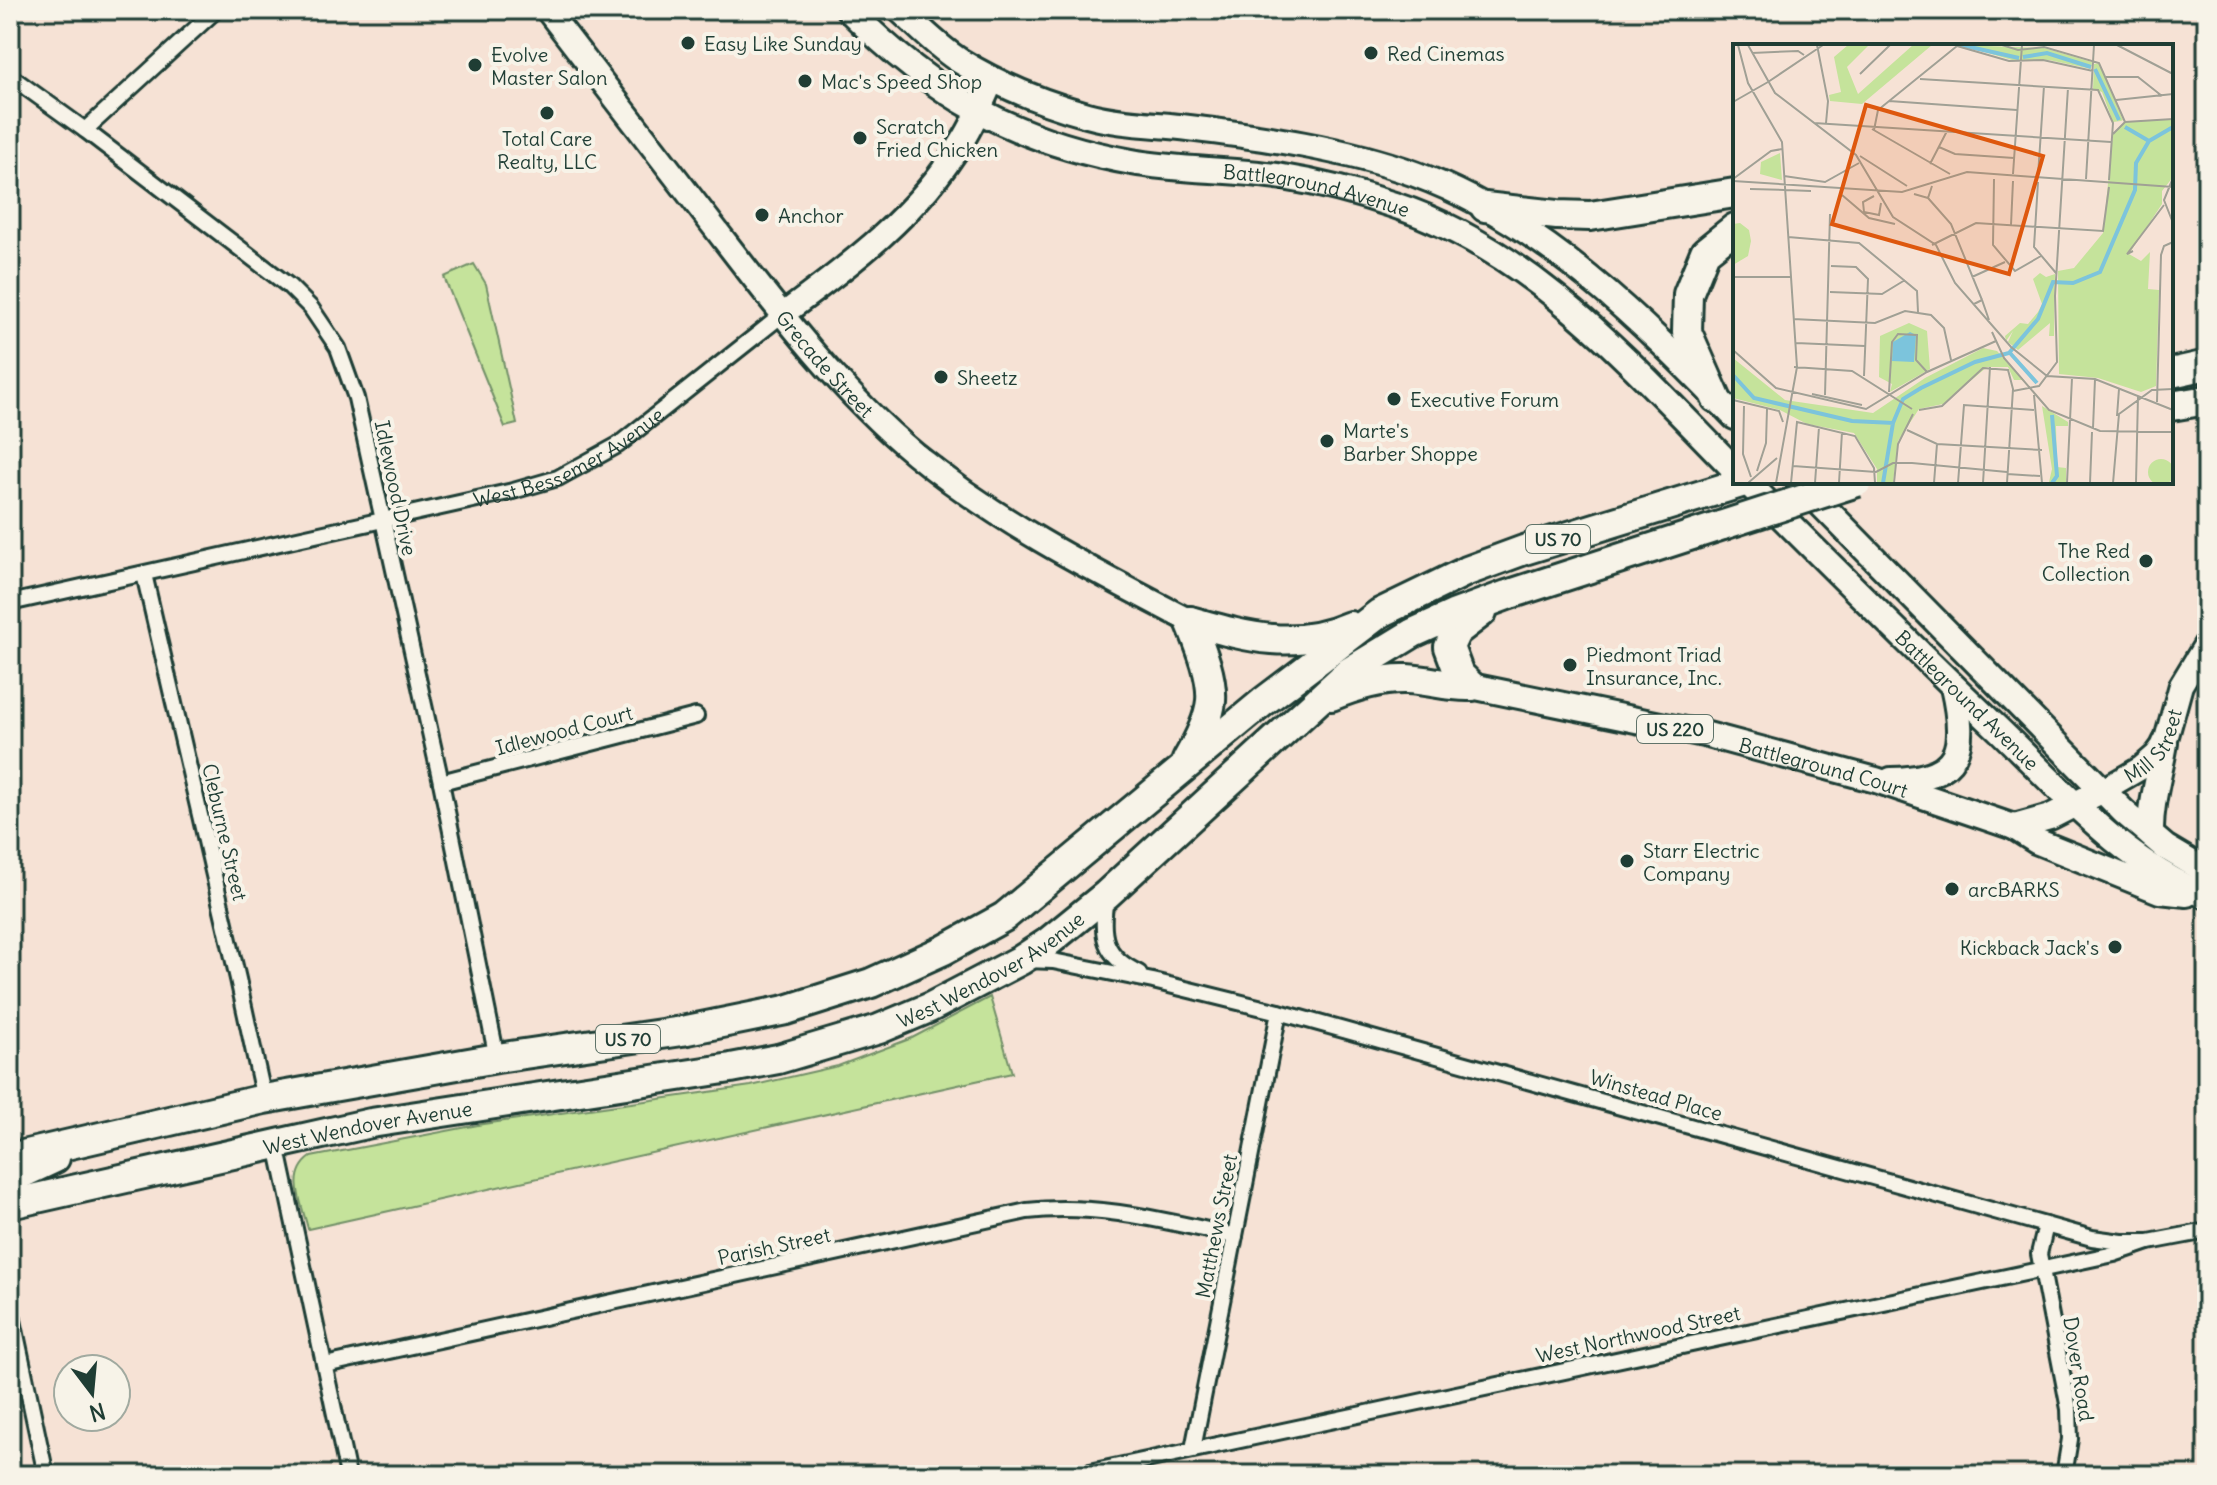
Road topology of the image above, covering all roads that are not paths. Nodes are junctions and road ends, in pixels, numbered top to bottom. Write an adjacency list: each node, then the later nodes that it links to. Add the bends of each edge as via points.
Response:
1 (216, 10): 8 (street)
2 (547, 10): 12 (street, Grecade Street)
3 (849, 10): 7 (main road, Battleground Avenue, via 947,94)
4 (900, 10): 6 (main road, Battleground Avenue, via 957,60)
5 (10, 76): 8 (street, Idlewood Drive)
6 (993, 79): 7 (street, West Bessemer Avenue); 10 (main road, Battleground Avenue, via 1091,116 1241,134 1352,155 1416,174)
7 (979, 111): 12 (street, West Bessemer Avenue, via 938,177 910,209 856,259); 19 (main road, Battleground Avenue, via 1028,136 1134,162 1283,177 1338,189 1397,206 1463,235 1529,275 1593,327)
8 (85, 130): 24 (street, Idlewood Drive, via 268,268 311,308 347,369)
9 (1733, 193): 10 (highway, via 1590,216)
10 (1485, 207): 18 (main road, Battleground Avenue, via 1600,286)
11 (1733, 230): 18 (highway, via 1705,252 1688,294 1687,332)
12 (782, 315): 24 (street, West Bessemer Avenue, via 588,464 513,491); 29 (street, Grecade Street, via 914,452 1000,518)
13 (2173, 365): 14 (highway)
14 (2207, 365): 15 (highway)
15 (2173, 373)
16 (2207, 400): 17 (highway)
17 (2173, 406)
18 (1726, 407)
19 (1733, 468)
20 (1739, 484): 28 (highway, West Wendover Avenue / US 70, via 1524,550)
21 (1748, 484): 32 (main road, Battleground Avenue)
22 (1801, 484): 39 (main road, Battleground Avenue)
23 (1851, 484): 26 (highway, West Wendover Avenue / US 70, bridge)
24 (382, 520): 25 (street, West Bessemer Avenue); 38 (street, Idlewood Drive)
25 (144, 574): 27 (street, West Bessemer Avenue); 50 (street, Cleburne Street)
26 (1507, 595): 31 (highway, via 1451,640 1451,658); 33 (highway, West Wendover Avenue / US 70, via 1413,633 1349,672)
27 (10, 603)
28 (1380, 613): 29 (highway, via 1324,637 1294,641 1248,637); 36 (highway, West Wendover Avenue / US 70)
29 (1190, 621): 36 (highway, via 1203,653 1211,701 1200,738)
30 (2207, 642): 35 (street, Mill Street, via 2181,685)
31 (1471, 686): 33 (highway, US 220, via 1380,681); 37 (main road, Battleground Court / US 220, via 1704,734)
32 (1953, 686): 37 (main road, via 1961,736 1951,761 1925,777); 40 (main road, Battleground Avenue)
33 (1312, 704): 44 (highway, West Wendover Avenue / US 70)
34 (696, 716): 38 (street, Idlewood Court)
35 (2165, 743): 39 (street, Mill Street, via 2141,768); 42 (main road, via 2152,800)
36 (1182, 770): 49 (highway, West Wendover Avenue / US 70, via 1004,917 871,983 786,1010 682,1031)
37 (1876, 780): 41 (main road, Battleground Court / US 220)
38 (441, 782): 49 (street, Idlewood Drive)
39 (2103, 790): 40 (main road); 42 (main road, Battleground Avenue)
40 (2076, 804): 41 (main road); 45 (main road, Battleground Avenue, via 2142,862)
41 (2014, 827): 45 (main road, US 220, via 2160,891)
42 (2151, 835): 43 (main road, Battleground Avenue)
43 (2207, 872)
44 (1106, 895): 46 (highway, West Wendover Avenue / US 70); 47 (street, Winstead Place, via 1103,928 1110,951 1125,967)
45 (2206, 896)
46 (1021, 960): 47 (street, Winstead Place, via 1053,961); 52 (highway, West Wendover Avenue / US 70, via 879,1029 778,1059 371,1123)
47 (1153, 981): 48 (street, Winstead Place)
48 (1279, 1012): 56 (street, Winstead Place); 58 (street, Matthews Street)
49 (497, 1058): 50 (highway, West Wendover Avenue / US 70)
50 (264, 1099): 51 (highway, West Wendover Avenue / US 70)
51 (87, 1140): 53 (highway, West Wendover Avenue / US 70); 54 (highway)
52 (277, 1145): 55 (highway, West Wendover Avenue / US 70); 62 (street)
53 (10, 1158)
54 (10, 1179)
55 (10, 1204)
56 (2046, 1225): 59 (street, Winstead Place, via 2092,1238); 60 (street, Dover Road)
57 (2207, 1231): 59 (street, West Northwood Street)
58 (1235, 1236): 62 (street, Parish Street, via 1115,1210 1027,1211); 63 (street, Matthews Street)
59 (2149, 1242): 60 (street, West Northwood Street)
60 (2041, 1268): 63 (street, West Northwood Street); 67 (street, Dover Road, via 2069,1409 2070,1439)
61 (10, 1306): 64 (street)
62 (325, 1365): 65 (street)
63 (1193, 1449): 66 (street, West Northwood Street)
64 (46, 1475)
65 (348, 1475)
66 (1076, 1475)
67 (2060, 1475)

